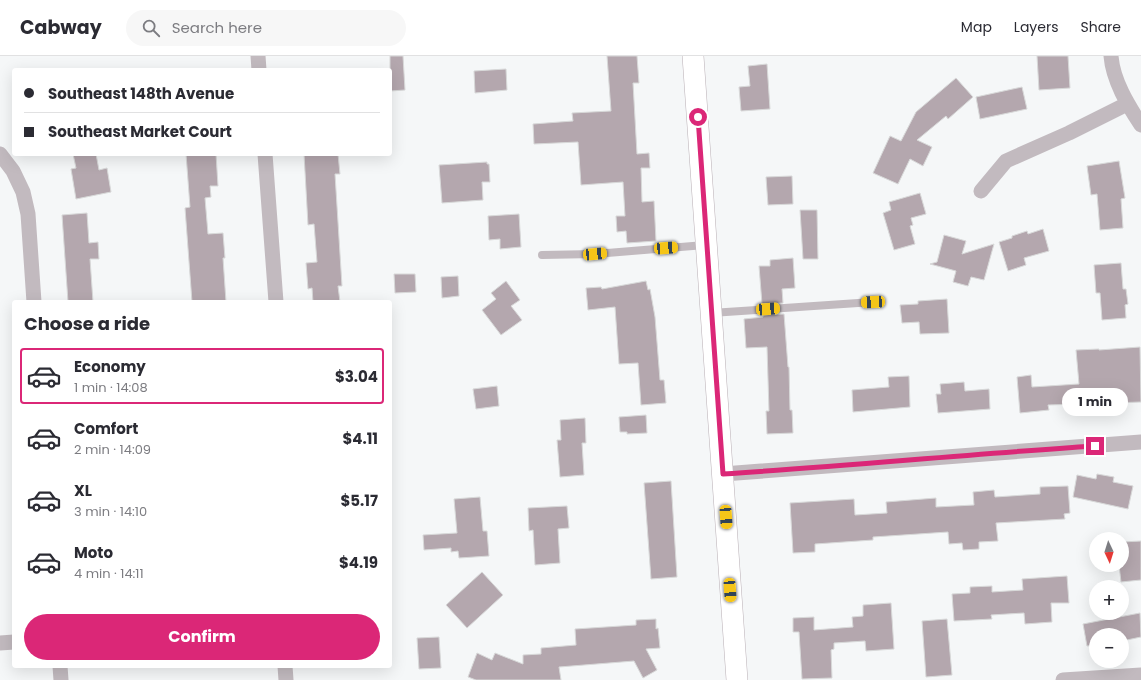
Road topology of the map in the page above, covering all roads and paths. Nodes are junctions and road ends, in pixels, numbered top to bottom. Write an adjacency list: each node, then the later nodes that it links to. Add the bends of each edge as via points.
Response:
1 (258, 56): 4 (street)
2 (693, 56): 10 (main road)
3 (1111, 56): 5 (street)
4 (259, 68)
5 (1127, 104): 6 (street); 9 (street, via 1006,161)
6 (1141, 125)
7 (0, 154): 12 (street, via 13,171 23,192 28,214)
8 (265, 156): 13 (street)
9 (981, 191)
10 (706, 245): 11 (lane, via 595,254); 15 (main road)
11 (542, 255)
12 (34, 300)
13 (276, 300)
14 (873, 302): 15 (lane)
15 (711, 313): 17 (main road)
16 (1141, 442): 17 (street)
17 (723, 474): 25 (main road)
18 (12, 642): 19 (street)
19 (0, 643)
20 (60, 668): 23 (street)
21 (285, 668): 24 (street)
22 (1141, 675): 26 (street)
23 (60, 680)
24 (286, 680)
25 (737, 680)
26 (1063, 680)

